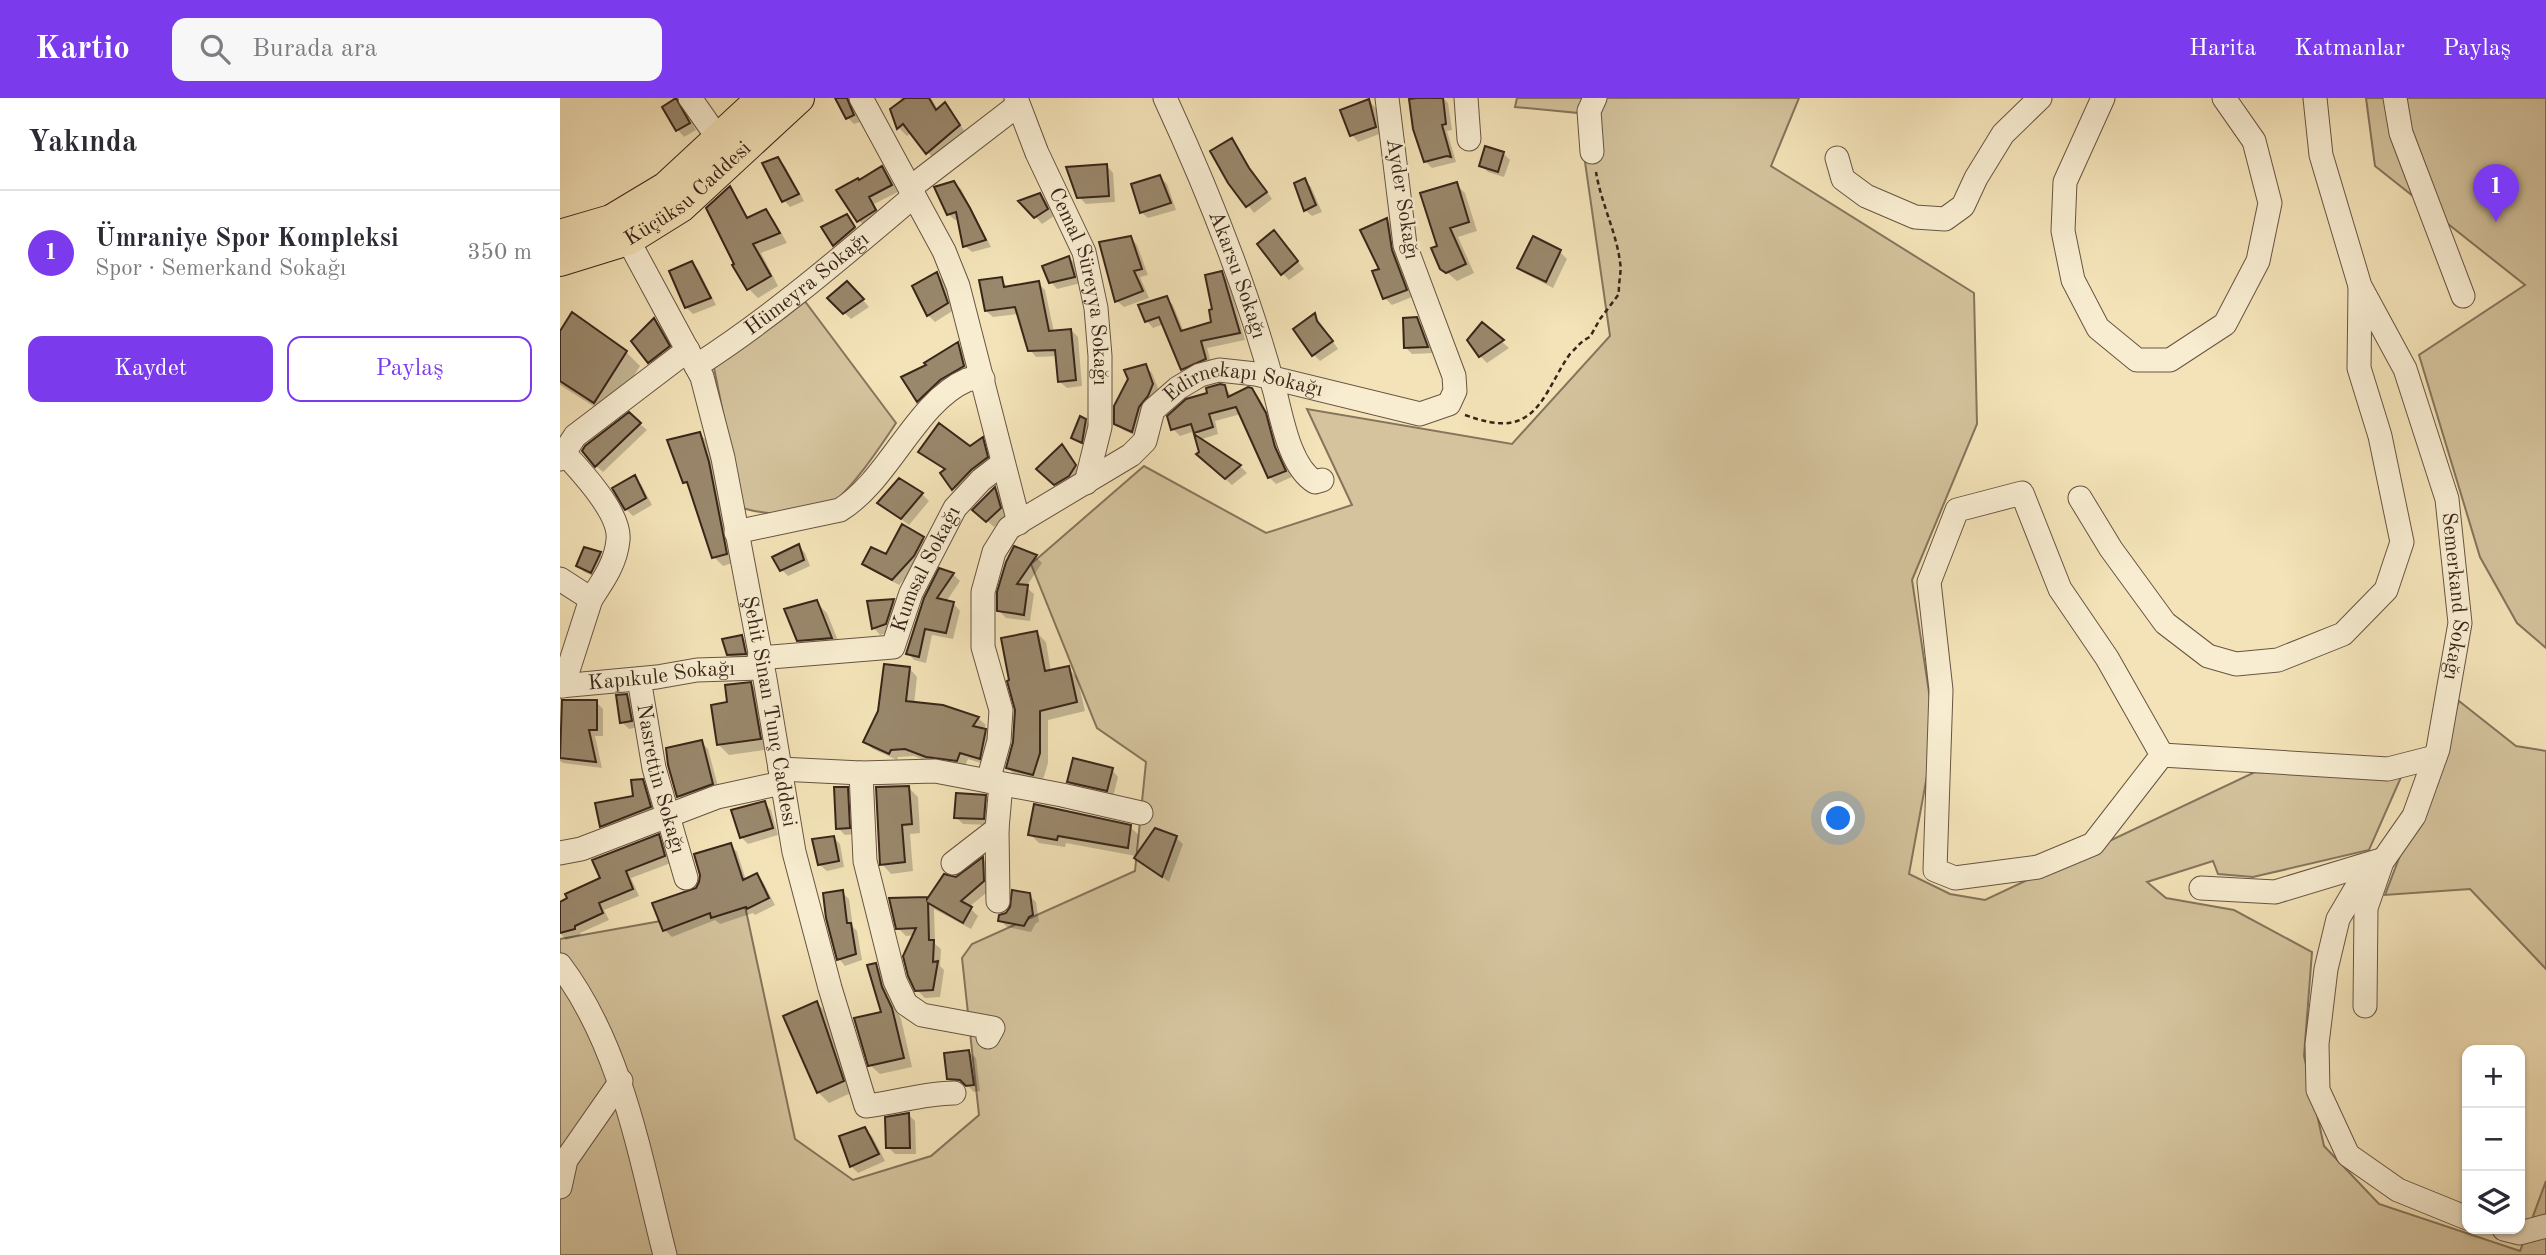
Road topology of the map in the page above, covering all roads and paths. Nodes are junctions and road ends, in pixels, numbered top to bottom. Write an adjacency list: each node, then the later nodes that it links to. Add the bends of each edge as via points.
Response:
1 (690, 98): 15 (street)
2 (762, 98): 15 (main road, Küçüksu Caddesi)
3 (799, 98): 20 (main road, Küçüksu Caddesi, via 681,207)
4 (861, 98): 19 (street)
5 (1165, 98): 26 (street, Akarsu Sokağı, via 1202,178 1263,344)
6 (1387, 98): 28 (street, Ayder Sokağı, via 1405,245 1454,376 1455,391)
7 (1465, 98): 16 (street)
8 (1595, 98): 17 (street, via 1589,111)
9 (2040, 98): 18 (street, via 2003,134 1963,206 1945,219 1915,217 1866,196 1843,179)
10 (2103, 98): 11 (street, via 2065,182 2063,231 2073,280 2098,328 2137,360 2170,360 2225,324 2258,261 2270,203 2254,141)
11 (2224, 98)
12 (2315, 98): 23 (street, Semerkand Sokağı, via 2321,155)
13 (2395, 98): 24 (street, via 2401,133)
14 (1017, 101): 19 (street, Hümeyra Sokağı); 32 (street, Cemal Süreyya Sokağı, via 1084,252 1096,308 1100,428)
15 (718, 138): 20 (main road, Küçüksu Caddesi)
16 (1469, 139)
17 (1592, 152): 28 (path, via 1621,265 1619,294 1590,337 1581,341 1559,368 1545,398 1521,422 1497,425 1462,414)
18 (1837, 158)
19 (912, 192): 25 (street, Hümeyra Sokağı, via 820,275 731,344); 27 (street, via 958,286)
20 (622, 229): 21 (main road, Küçüksu Caddesi); 22 (main road, Küçüksu Caddesi); 25 (street, Şehit Sinan Tunç Caddesi)
21 (560, 236)
22 (560, 261)
23 (2360, 286): 33 (street, via 2359,368 2380,436 2402,542 2386,590 2343,634 2278,660 2236,664 2208,656 2165,623); 42 (street, Semerkand Sokağı, via 2405,369 2447,499 2460,623)
24 (2463, 296)
25 (692, 358): 29 (street, Hümeyra Sokağı, via 575,436); 35 (street, Şehit Sinan Tunç Caddesi, via 702,377 723,458)
26 (1271, 378): 28 (street, Edirnekapı Sokağı, via 1420,414); 31 (street, Akarsu Sokağı, via 1297,462 1306,477); 32 (street, Edirnekapı Sokağı, via 1219,370 1199,375 1153,410 1146,441)
27 (983, 379): 30 (street); 35 (street, via 969,379 942,398 847,506)
28 (1449, 404)
29 (562, 456): 37 (street, via 589,480 610,512 619,538 610,571)
30 (1003, 463): 34 (street); 38 (street, Kumsal Sokağı, via 955,508 911,593 893,646)
31 (1322, 480)
32 (1086, 483): 34 (street, Edirnekapı Sokağı)
33 (2080, 498)
34 (1018, 523): 45 (street, Edirnekapı Sokağı, via 1009,528 994,552 983,592 983,647 1001,710)
35 (736, 532): 38 (street, Şehit Sinan Tunç Caddesi)
36 (560, 579): 37 (street)
37 (591, 599): 40 (street)
38 (760, 663): 39 (street, Kapıkule Sokağı); 44 (street, Şehit Sinan Tunç Caddesi)
39 (639, 679): 40 (street, Kapıkule Sokağı); 47 (street, Nasrettin Sokağı, via 654,768)
40 (562, 686)
41 (2162, 755): 41 (street, via 2093,845 2038,867 1955,878 1935,870 1941,690 1929,582 1957,510 2022,493 2060,589 2107,658); 42 (street, via 2388,769)
42 (2435, 757): 50 (street, Semerkand Sokağı, via 2414,816)
43 (861, 773): 44 (street); 45 (street, via 935,771); 57 (street, via 865,862 895,981 906,1004 922,1015 993,1028)
44 (781, 776): 47 (street); 59 (street, Şehit Sinan Tunç Caddesi, via 794,852 866,1106 929,1093)
45 (994, 783): 46 (street); 48 (street, Edirnekapı Sokağı)
46 (1141, 813)
47 (668, 816): 49 (street); 52 (street, Nasrettin Sokağı)
48 (997, 829): 51 (street); 54 (street, Edirnekapı Sokağı)
49 (560, 853)
50 (2384, 859): 53 (street, via 2275,892); 56 (street, via 2366,908); 61 (street, Semerkand Sokağı, via 2358,885 2338,919 2326,969 2317,1044 2318,1090 2348,1155 2398,1190)
51 (953, 863)
52 (686, 878)
53 (2201, 888)
54 (998, 901)
55 (560, 965): 58 (street, via 575,985)
56 (2365, 1006)
57 (988, 1037)
58 (621, 1081): 60 (street, via 566,1160); 64 (street)
59 (954, 1093)
60 (560, 1187)
61 (2462, 1216)
62 (2546, 1226): 63 (street)
63 (2525, 1232)
64 (665, 1255)

